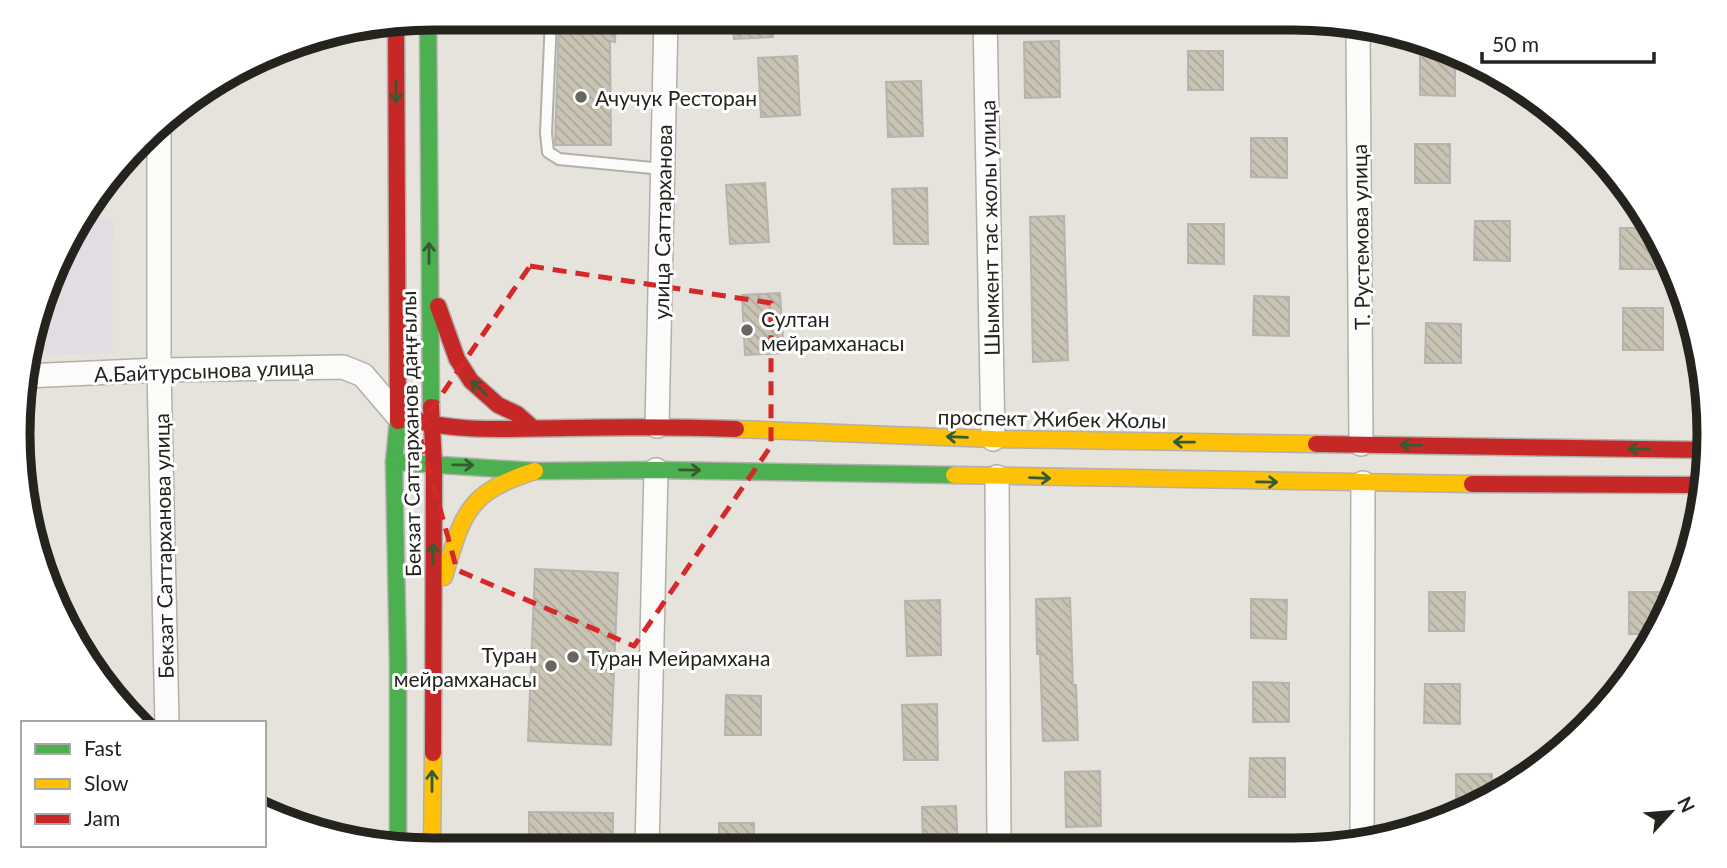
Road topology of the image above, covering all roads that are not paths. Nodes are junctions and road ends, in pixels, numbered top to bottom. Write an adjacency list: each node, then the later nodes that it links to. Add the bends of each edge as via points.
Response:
1 (428, 30): 9 (street, Бекзат Саттарханов даңғылы, one-way to 1)
2 (550, 30): 8 (lane, via 548,152 559,159)
3 (666, 30): 8 (street, улица Саттарханова)
4 (985, 30): 16 (street, Шымкент тас жолы улица)
5 (396, 32): 12 (street, Бекзат Саттарханов даңғылы, one-way to 12)
6 (1359, 36): 17 (street, Т. Рустемова улица)
7 (159, 138): 10 (street, Бекзат Саттарханова улица)
8 (663, 169): 14 (street, улица Саттарханова)
9 (429, 280): 13 (street, Бекзат Саттарханов даңғылы); 15 (street, one-way to 9, via 471,381 457,359)
10 (159, 370): 11 (street, А.Байтурсынова улица); 12 (street, А.Байтурсынова улица, via 343,367 363,375); 28 (street, Бекзат Саттарханова улица)
11 (34, 376)
12 (398, 416): 13 (street, проспект Жибек Жолы); 19 (street, Бекзат Саттарханов даңғылы)
13 (430, 425): 15 (street, проспект Жибек Жолы); 20 (street, Бекзат Саттарханов даңғылы)
14 (657, 426): 15 (street, проспект Жибек Жолы); 16 (street, проспект Жибек Жолы, one-way to 14)
15 (533, 428)
16 (993, 439): 17 (street, проспект Жибек Жолы, one-way to 16)
17 (1361, 444): 18 (street, проспект Жибек Жолы, one-way to 17)
18 (1696, 450)
19 (394, 462): 20 (street); 27 (street, Бекзат Саттарханов даңғылы)
20 (434, 465): 22 (street, one-way to 22); 26 (street, Бекзат Саттарханов даңғылы, one-way to 20)
21 (656, 470): 22 (street); 23 (street, one-way to 23); 32 (street)
22 (535, 471): 26 (street, via 498,484 468,510 456,533)
23 (997, 477): 24 (street, one-way to 24); 33 (street)
24 (1363, 483): 25 (street); 29 (street)
25 (1694, 485)
26 (432, 617): 27 (street, Бекзат Саттарханов даңғылы)
27 (415, 662): 30 (street, Бекзат Саттарханов даңғылы); 31 (street, Бекзат Саттарханов даңғылы, one-way to 27)
28 (167, 721)
29 (1362, 832)
30 (399, 836)
31 (431, 838)
32 (647, 838)
33 (999, 838)

